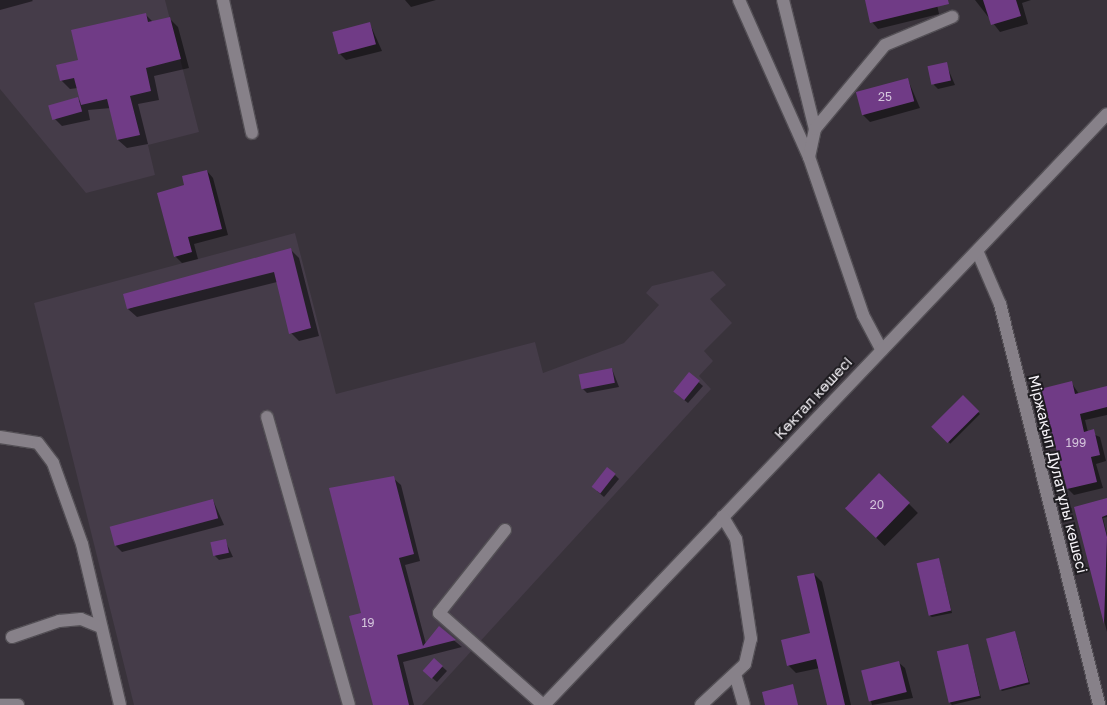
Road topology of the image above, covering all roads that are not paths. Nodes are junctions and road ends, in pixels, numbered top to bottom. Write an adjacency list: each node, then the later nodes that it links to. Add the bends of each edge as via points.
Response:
1 (223, 0): 7 (street)
2 (739, 0): 8 (street)
3 (783, 0): 6 (street)
4 (952, 17): 6 (street, via 885,45)
5 (1107, 114): 9 (street, Көктал көшесі)
6 (815, 129): 8 (street)
7 (252, 133)
8 (808, 157): 10 (street, via 863,315)
9 (978, 253): 10 (street, Көктал көшесі); 25 (street, Міржақып Дулатұлы көшесі, via 1000,304)
10 (882, 350): 13 (street, Көктал көшесі)
11 (267, 417): 21 (street)
12 (0, 438): 15 (street, via 38,443 52,463 82,544)
13 (723, 517): 17 (street, via 736,539 751,639 745,664); 22 (street, Көктал көшесі)
14 (505, 530): 22 (street, via 439,613)
15 (101, 627): 16 (street, via 81,619); 20 (street)
16 (12, 637)
17 (735, 674): 23 (street); 24 (street)
18 (0, 705): 19 (street)
19 (18, 705)
20 (120, 705)
21 (349, 705)
22 (543, 705)
23 (701, 705)
24 (744, 705)
25 (1098, 705)

